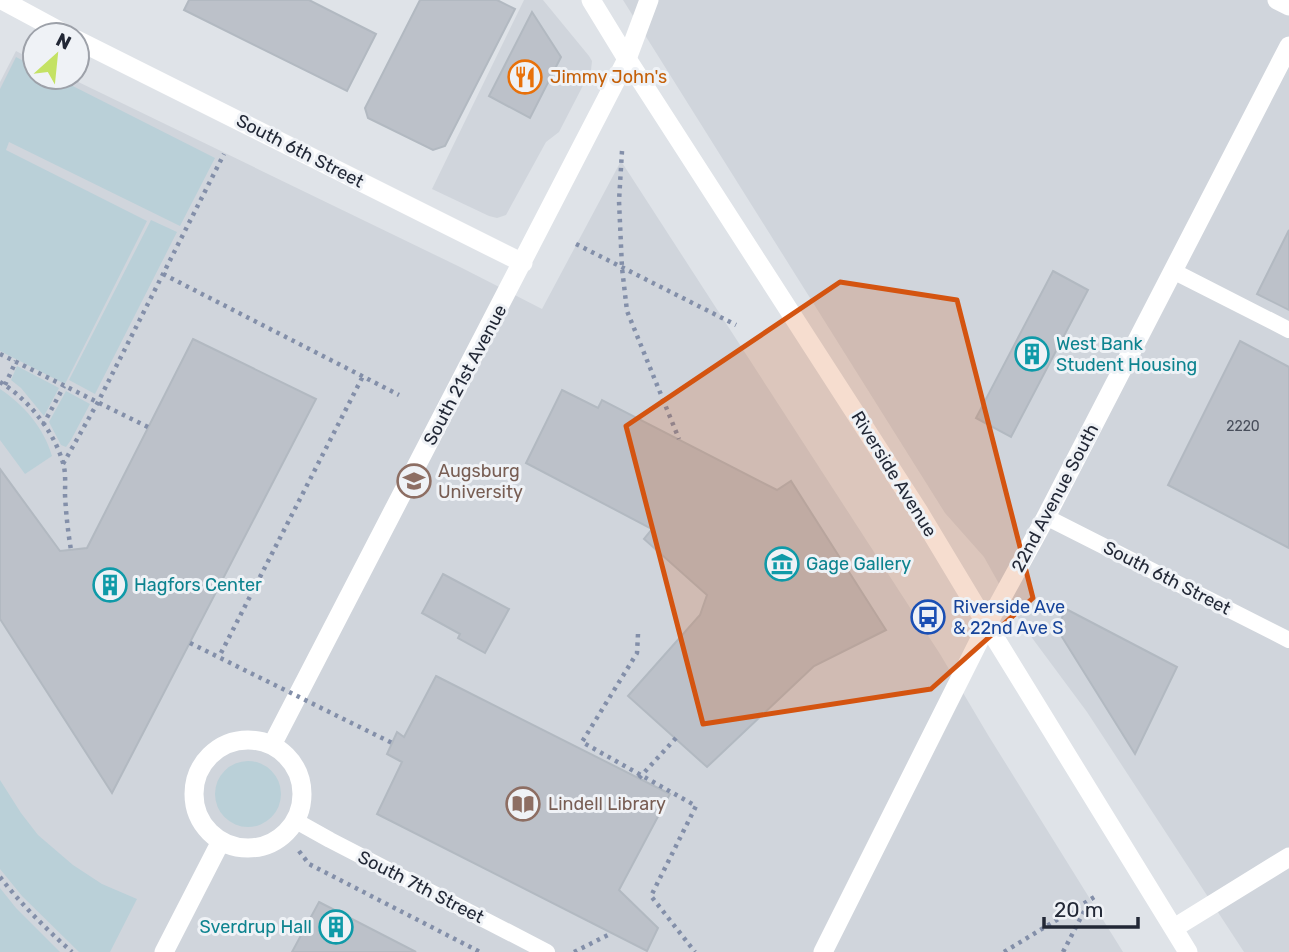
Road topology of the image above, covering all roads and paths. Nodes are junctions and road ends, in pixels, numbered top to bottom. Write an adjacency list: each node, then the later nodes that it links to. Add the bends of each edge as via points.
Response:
1 (2, 0): 6 (street)
2 (591, 0): 9 (street, Riverside Avenue)
3 (649, 0): 9 (street, South 21st Avenue)
4 (1277, 0): 5 (street)
5 (1289, 6)
6 (41, 21)
7 (1289, 46): 15 (street, 22nd Avenue South)
8 (91, 47): 13 (street, South 6th Street)
9 (627, 59): 13 (street, South 21st Avenue); 32 (street, Riverside Avenue, via 919,512)
10 (622, 151): 14 (path)
11 (224, 154): 16 (path)
12 (576, 244): 14 (path)
13 (523, 263): 39 (street, South 21st Avenue)
14 (622, 268): 17 (path); 28 (path, via 627,311)
15 (1173, 271): 18 (lane); 30 (street, 22nd Avenue South)
16 (163, 274): 21 (path); 25 (path)
17 (736, 325)
18 (1289, 330)
19 (0, 354): 20 (path)
20 (16, 361): 22 (path); 23 (path)
21 (363, 376): 24 (path); 36 (path)
22 (2, 384): 26 (path, via 17,393)
23 (64, 386): 25 (path); 26 (path)
24 (399, 395)
25 (99, 402): 27 (path); 29 (path)
26 (43, 425): 29 (path)
27 (148, 427)
28 (679, 439)
29 (63, 464): 31 (path)
30 (1046, 517): 32 (street, 22nd Avenue South); 34 (lane, South 6th Street)
31 (71, 550)
32 (986, 625): 47 (street, Riverside Avenue); 55 (street, 22nd Avenue South)
33 (638, 634): 54 (path, via 637,653 582,741 696,806 651,896)
34 (1289, 640)
35 (190, 643): 38 (path, bridge)
36 (220, 653)
37 (677, 738): 40 (path, bridge)
38 (392, 743)
39 (272, 745): 41 (street, via 297,770 302,786 302,804); 42 (street, via 235,741 218,748 196,777 197,814)
40 (639, 778)
41 (290, 827): 42 (street, via 271,844 254,848 237,848); 51 (path, via 309,864); 52 (lane, South 7th Street, via 330,840)
42 (221, 841): 50 (street)
43 (1289, 857): 47 (street)
44 (0, 877): 49 (path)
45 (1096, 896): 46 (path)
46 (1090, 900): 56 (path); 57 (path)
47 (1174, 928): 58 (street, Riverside Avenue)
48 (612, 933): 53 (path)
49 (72, 952)
50 (164, 952)
51 (480, 952)
52 (547, 952)
53 (574, 952)
54 (694, 952)
55 (823, 952)
56 (1004, 952)
57 (1063, 952)
58 (1188, 952)

